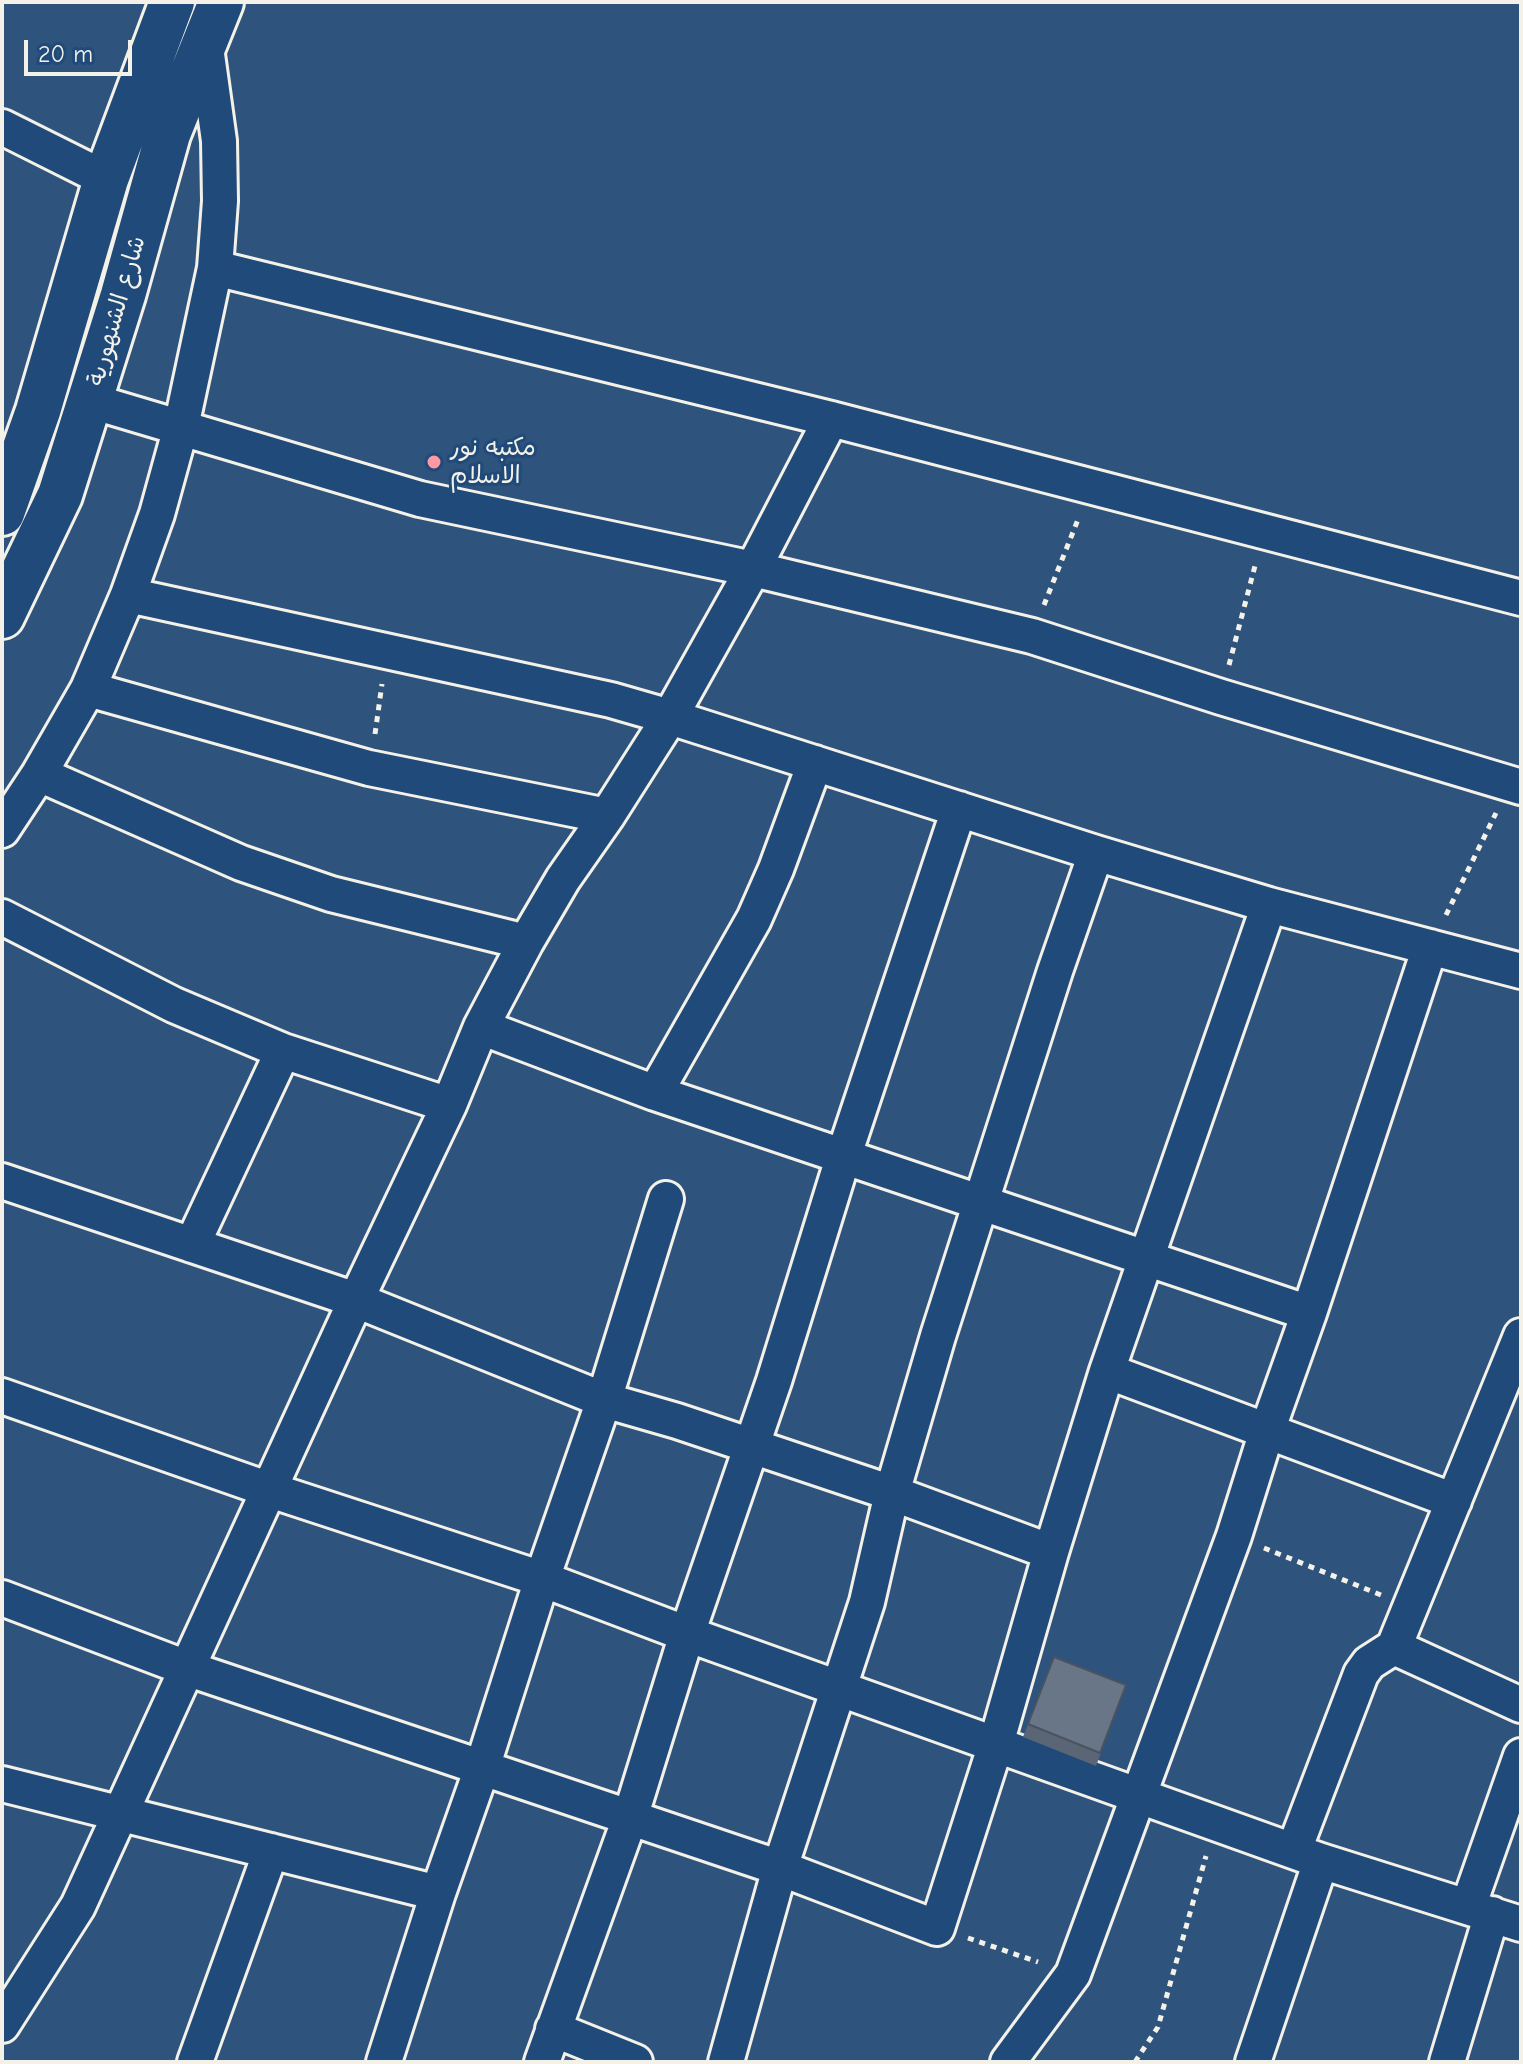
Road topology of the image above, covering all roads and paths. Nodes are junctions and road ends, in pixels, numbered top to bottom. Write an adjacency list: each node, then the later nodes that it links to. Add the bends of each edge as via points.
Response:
1 (172, 2): 4 (street, شارع الشنهورية)
2 (213, 20): 5 (street, via 220,201); 6 (street, شارع الشنهورية, via 168,134)
3 (2, 127): 4 (street)
4 (106, 179): 10 (street, شارع الشنهورية, via 38,411)
5 (215, 268): 7 (street); 8 (street)
6 (91, 401): 8 (street); 15 (street, شارع الشنهورية, via 60,495)
7 (831, 419): 9 (street); 12 (street)
8 (181, 427): 12 (street, via 420,499); 13 (street)
9 (1091, 487): 11 (street); 16 (path)
10 (2, 513)
11 (1266, 531): 14 (street); 19 (path)
12 (753, 569): 16 (street); 20 (street)
13 (128, 595): 17 (street); 18 (street)
14 (1521, 598)
15 (2, 616)
16 (1032, 636): 19 (street)
17 (388, 652): 20 (street); 22 (path)
18 (88, 689): 22 (street); 23 (street)
19 (1221, 697): 24 (street)
20 (670, 717): 21 (street); 26 (street)
21 (815, 763): 25 (street); 36 (street, via 754,919)
22 (369, 768): 26 (street)
23 (39, 774): 27 (street); 31 (street, via 286,879)
24 (1516, 785): 32 (path)
25 (959, 809): 28 (street); 38 (street)
26 (607, 816): 31 (street)
27 (2, 830)
28 (1096, 853): 29 (street); 41 (street)
29 (1269, 905): 32 (street); 43 (street)
30 (2, 917): 35 (street, via 174,1005)
31 (526, 942): 34 (street)
32 (1430, 947): 33 (street); 45 (street)
33 (1521, 971)
34 (481, 1027): 36 (street); 37 (street)
35 (283, 1051): 37 (street); 42 (street)
36 (655, 1093): 38 (street)
37 (449, 1105): 44 (street)
38 (843, 1158): 41 (street); 51 (street)
39 (2, 1181): 42 (street)
40 (666, 1199): 49 (street)
41 (981, 1203): 43 (street); 53 (street)
42 (192, 1245): 44 (street)
43 (1148, 1258): 45 (street); 47 (street)
44 (356, 1300): 49 (street); 52 (street)
45 (1309, 1313): 50 (street)
46 (1521, 1336): 54 (street)
47 (1107, 1371): 50 (street); 56 (street)
48 (2, 1396): 52 (street)
49 (604, 1400): 51 (street); 57 (street)
50 (1267, 1431): 54 (street); 55 (street)
51 (750, 1445): 53 (street); 60 (street)
52 (270, 1490): 57 (street); 62 (street)
53 (892, 1493): 56 (street); 63 (street)
54 (1454, 1501): 59 (street)
55 (1234, 1536): 59 (path); 69 (street)
56 (1051, 1552): 65 (street)
57 (542, 1579): 60 (street); 67 (street)
58 (2, 1598): 62 (street)
59 (1412, 1607): 61 (street)
60 (687, 1634): 63 (street); 71 (street)
61 (1394, 1647): 64 (street); 74 (street, via 1361,1674)
62 (189, 1669): 67 (street); 70 (street)
63 (840, 1688): 65 (street); 75 (street)
64 (1521, 1705)
65 (996, 1744): 69 (street); 78 (street)
66 (1521, 1756): 77 (street)
67 (482, 1768): 71 (street); 76 (street)
68 (2, 1784): 70 (street)
69 (1138, 1795): 72 (street); 79 (street)
70 (120, 1812): 73 (street); 80 (street, via 78,1906)
71 (630, 1818): 75 (street); 81 (street)
72 (1215, 1822): 74 (street); 88 (path, via 1158,2027)
73 (271, 1851): 76 (street); 82 (street)
74 (1308, 1856): 77 (street); 89 (street)
75 (780, 1868): 78 (street); 86 (street)
76 (438, 1893): 83 (street)
77 (1494, 1915): 90 (street)
78 (937, 1928): 79 (path)
79 (1073, 1974): 87 (street)
80 (4, 2018)
81 (553, 2029): 84 (street); 85 (street)
82 (195, 2062)
83 (384, 2062)
84 (542, 2062)
85 (635, 2062)
86 (726, 2062)
87 (1008, 2062)
88 (1135, 2062)
89 (1253, 2062)
90 (1447, 2062)

